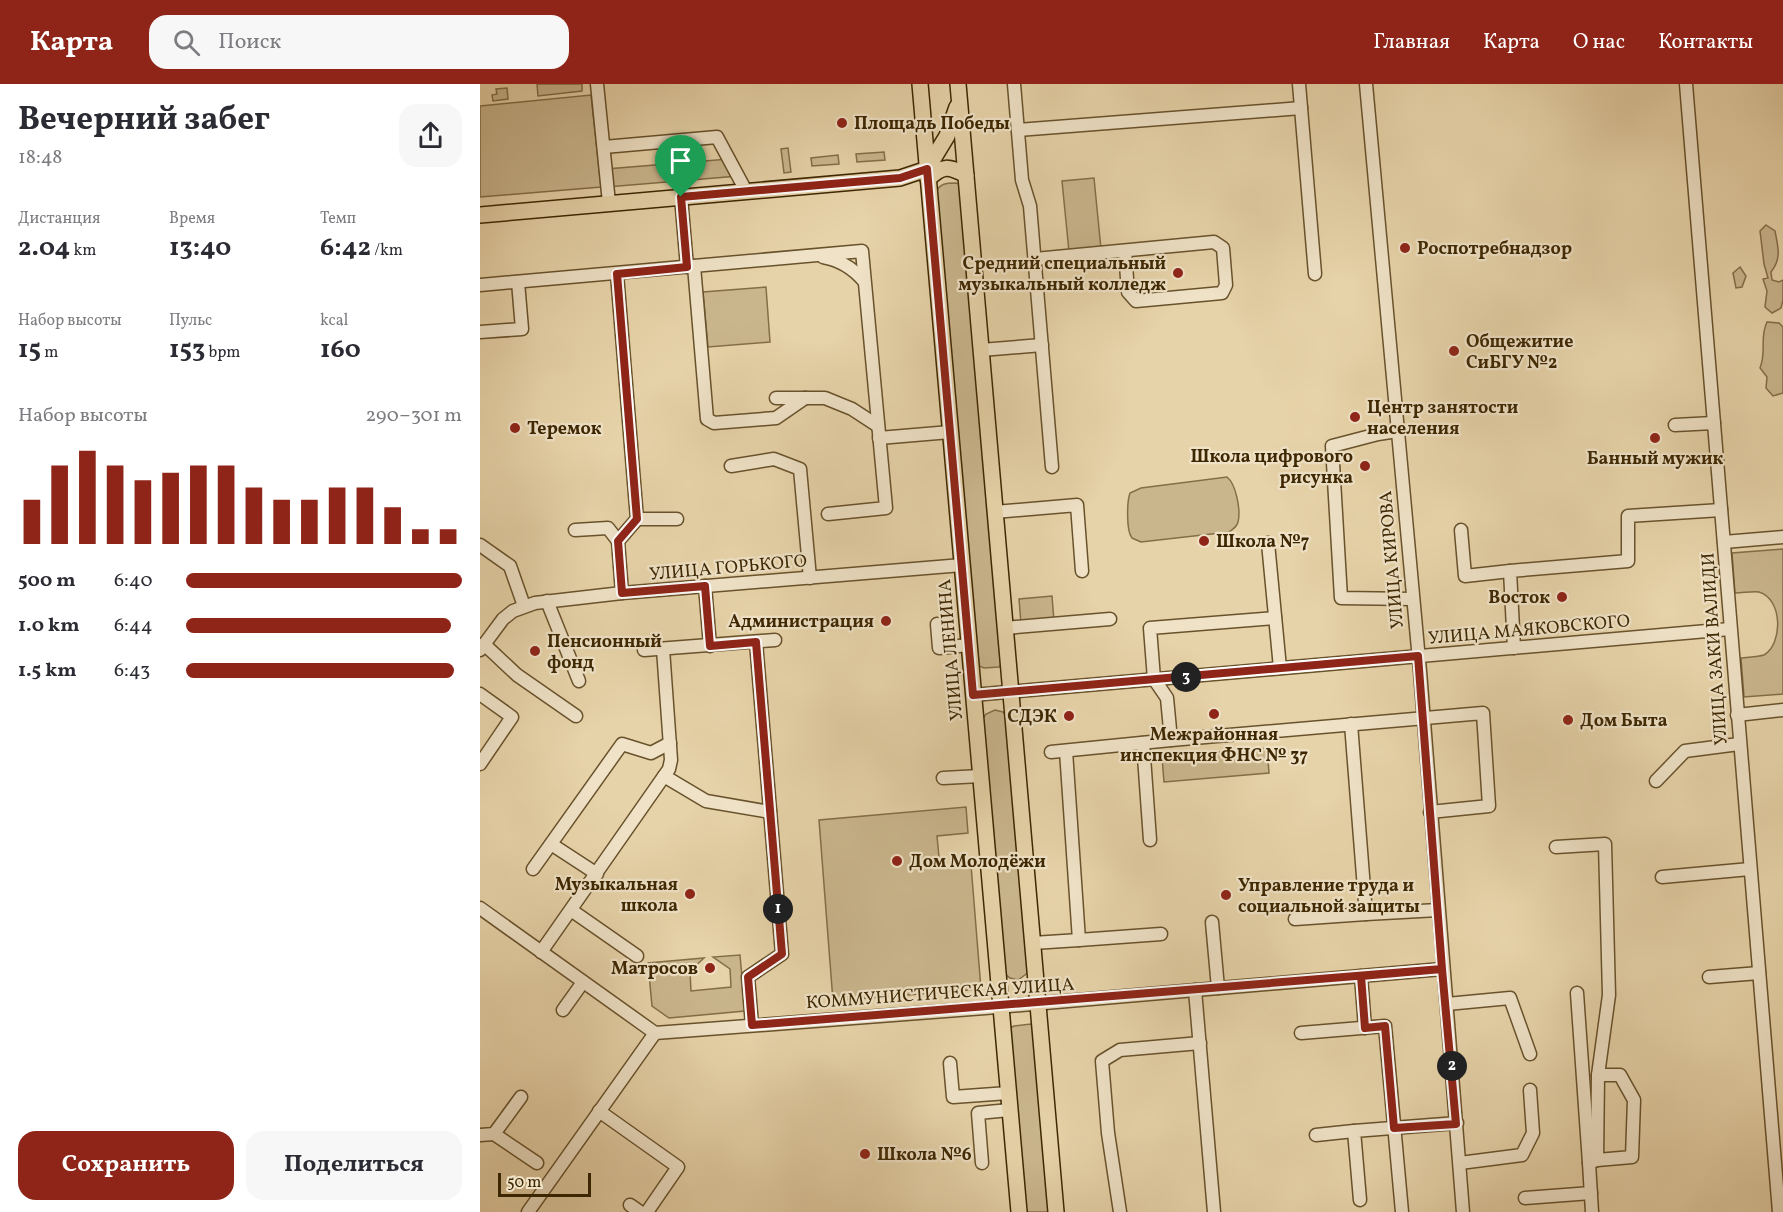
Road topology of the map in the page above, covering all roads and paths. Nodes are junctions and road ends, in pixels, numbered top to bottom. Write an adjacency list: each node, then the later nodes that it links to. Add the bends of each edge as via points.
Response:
1 (597, 84): 10 (street)
2 (920, 84): 11 (main road, УЛИЦА ЛЕНИНА)
3 (958, 84): 11 (main road, via 956,110); 12 (main road)
4 (1014, 84): 9 (street)
5 (1299, 84): 8 (street)
6 (1366, 84): 33 (street, УЛИЦА КИРОВА)
7 (1686, 84): 31 (street, УЛИЦА ЗАКИ ВАЛИДИ)
8 (1301, 108): 9 (street); 22 (street)
9 (1018, 130): 19 (street)
10 (603, 147): 13 (street, via 717,137); 15 (street)
11 (928, 174): 12 (main road, via 952,168); 13 (main road); 35 (main road, УЛИЦА ЛЕНИНА)
12 (966, 175): 28 (main road)
13 (746, 192): 14 (main road)
14 (681, 197): 15 (main road); 20 (street)
15 (609, 203): 16 (main road)
16 (480, 214)
17 (1125, 251): 17 (street, via 1214,242 1223,248 1226,285 1222,293 1136,300 1128,292); 19 (street)
18 (813, 255): 20 (street); 24 (street, via 845,264); 24 (street, via 862,251)
19 (1035, 259): 27 (street)
20 (691, 266): 21 (street); 30 (street, via 707,419 714,423 776,418)
21 (617, 274): 23 (street); 41 (street)
22 (1315, 274)
23 (518, 282): 25 (street); 26 (street, via 522,329)
24 (864, 282): 34 (street)
25 (480, 285)
26 (480, 332)
27 (1042, 345): 28 (street); 37 (street)
28 (981, 350): 39 (main road)
29 (776, 398): 30 (street)
30 (805, 398): 34 (street, via 825,398 852,409)
31 (1714, 423): 32 (street); 38 (street, УЛИЦА ЗАКИ ВАЛИДИ)
32 (1676, 425)
33 (1397, 431): 56 (street, УЛИЦА КИРОВА); 56 (street, via 1332,446 1341,598)
34 (879, 432): 35 (street); 40 (street, via 886,508)
35 (950, 432): 50 (main road, УЛИЦА ЛЕНИНА)
36 (731, 466): 53 (street, via 774,459 800,469)
37 (1052, 467)
38 (1721, 510): 47 (street, УЛИЦА ЗАКИ ВАЛИДИ); 52 (street, via 1628,516 1628,561)
39 (995, 512): 51 (street, via 1077,505); 62 (main road)
40 (828, 514)
41 (637, 519): 42 (street); 46 (street)
42 (677, 519)
43 (575, 530): 46 (street, via 608,528)
44 (1461, 530): 52 (street, via 1465,576)
45 (1783, 537): 47 (street)
46 (618, 541): 55 (street)
47 (1724, 542): 63 (street, УЛИЦА ЗАКИ ВАЛИДИ)
48 (1268, 543): 59 (street)
49 (480, 545): 58 (street, via 510,566)
50 (962, 565): 53 (street, УЛИЦА ГОРЬКОГО); 66 (main road, УЛИЦА ЛЕНИНА)
51 (1082, 571)
52 (1510, 572): 69 (street)
53 (810, 578): 54 (street, УЛИЦА ГОРЬКОГО)
54 (705, 586): 55 (street, УЛИЦА ГОРЬКОГО); 67 (street)
55 (622, 593): 57 (street, УЛИЦА ГОРЬКОГО)
56 (1413, 599): 72 (street, УЛИЦА КИРОВА)
57 (547, 601): 58 (street, УЛИЦА ГОРЬКОГО); 75 (street)
58 (524, 606): 68 (street, УЛИЦА ГОРЬКОГО, via 503,619)
59 (1275, 618): 73 (street); 74 (street, via 1150,628)
60 (1110, 619): 62 (street)
61 (937, 624): 66 (street, via 939,648)
62 (1005, 628): 76 (main road)
63 (1730, 629): 69 (street, УЛИЦА МАЯКОВСКОГО); 80 (street, УЛИЦА ЗАКИ ВАЛИДИ)
64 (775, 640): 65 (street)
65 (756, 642): 67 (street); 96 (street)
66 (969, 645): 78 (main road, УЛИЦА ЛЕНИНА)
67 (710, 646): 70 (street)
68 (482, 647): 81 (street)
69 (1514, 648): 72 (street, УЛИЦА МАЯКОВСКОГО)
70 (663, 649): 71 (street); 85 (street)
71 (644, 650)
72 (1418, 656): 73 (street, УЛИЦА МАЯКОВСКОГО); 82 (street, УЛИЦА КИРОВА)
73 (1280, 668): 74 (street, УЛИЦА МАЯКОВСКОГО)
74 (1154, 679): 76 (street, УЛИЦА МАЯКОВСКОГО); 84 (street, via 1167,698)
75 (579, 681)
76 (1011, 692): 78 (street, УЛИЦА МАЯКОВСКОГО); 113 (main road)
77 (480, 694): 91 (street, via 512,717)
78 (973, 695): 93 (main road, УЛИЦА ЛЕНИНА)
79 (1783, 710): 80 (street)
80 (1737, 715): 87 (street, УЛИЦА ЗАКИ ВАЛИДИ)
81 (576, 716)
82 (1423, 717): 83 (street); 97 (street, УЛИЦА КИРОВА); 97 (street, via 1483,713 1489,806)
83 (1352, 724): 84 (street); 108 (street)
84 (1171, 740): 86 (street)
85 (670, 743): 90 (street); 92 (street)
86 (1143, 743): 88 (street); 98 (street)
87 (1739, 744): 95 (street, via 1685,751); 102 (street, УЛИЦА ЗАКИ ВАЛИДИ)
88 (1066, 751): 89 (street); 112 (street)
89 (1051, 752)
90 (651, 753): 92 (street); 99 (street, via 622,744)
91 (480, 764)
92 (667, 770): 96 (street, via 706,801); 103 (street)
93 (980, 776): 94 (street); 126 (main road, УЛИЦА ЛЕНИНА)
94 (943, 778)
95 (1656, 781)
96 (770, 812): 128 (street, via 782,954 748,977)
97 (1430, 812): 107 (street, УЛИЦА КИРОВА)
98 (1150, 840)
99 (551, 844): 101 (street); 103 (street)
100 (1556, 847): 135 (street, via 1605,844 1610,996)
101 (533, 869)
102 (1750, 869): 104 (street); 117 (street, УЛИЦА ЗАКИ ВАЛИДИ)
103 (597, 874): 106 (street)
104 (1662, 877)
105 (480, 908): 114 (street)
106 (571, 910): 114 (street); 115 (street)
107 (1438, 910): 108 (street); 116 (street, УЛИЦА КИРОВА)
108 (1366, 914): 109 (street)
109 (1295, 919)
110 (1212, 922): 121 (street)
111 (1161, 934): 112 (street)
112 (1079, 940): 113 (street)
113 (1033, 943): 124 (main road)
114 (542, 952): 120 (street)
115 (637, 956)
116 (1442, 969): 118 (street, КОММУНИСТИЧЕСКАЯ УЛИЦА); 125 (street, УЛИЦА КИРОВА)
117 (1759, 973): 119 (street); 163 (street, УЛИЦА ЗАКИ ВАЛИДИ)
118 (1361, 976): 121 (street, КОММУНИСТИЧЕСКАЯ УЛИЦА); 129 (street)
119 (1709, 976)
120 (583, 982): 127 (street); 130 (street)
121 (1218, 988): 122 (street, КОММУНИСТИЧЕСКАЯ УЛИЦА)
122 (1195, 990): 124 (street, КОММУНИСТИЧЕСКАЯ УЛИЦА); 132 (street)
123 (1577, 993): 148 (street)
124 (1038, 1003): 126 (street, КОММУНИСТИЧЕСКАЯ УЛИЦА); 157 (main road)
125 (1447, 1004): 133 (street, via 1510,998); 141 (street, УЛИЦА КИРОВА)
126 (1000, 1007): 128 (street, КОММУНИСТИЧЕСКАЯ УЛИЦА); 137 (main road, УЛИЦА ЛЕНИНА)
127 (563, 1010)
128 (752, 1025): 130 (street, КОММУНИСТИЧЕСКАЯ УЛИЦА)
129 (1365, 1028): 131 (street); 142 (street, via 1385,1026)
130 (655, 1033): 140 (street)
131 (1301, 1033)
132 (1200, 1043): 158 (street, via 1120,1050 1102,1060); 159 (street)
133 (1530, 1054)
134 (950, 1063): 137 (street, via 953,1097)
135 (1598, 1075): 148 (street); 148 (street, via 1620,1075 1634,1100 1632,1157)
136 (1530, 1090): 147 (street, via 1533,1133 1521,1155)
137 (1008, 1093): 139 (main road, УЛИЦА ЛЕНИНА)
138 (520, 1097): 144 (street)
139 (1010, 1110): 150 (street, via 978,1113); 156 (main road, УЛИЦА ЛЕНИНА)
140 (599, 1111): 154 (street); 155 (street, via 678,1167)
141 (1456, 1124): 142 (street); 147 (street, УЛИЦА КИРОВА)
142 (1394, 1128): 143 (street); 160 (street)
143 (1354, 1131): 146 (street); 153 (street)
144 (494, 1134): 145 (street); 149 (street)
145 (480, 1135)
146 (1316, 1135)
147 (1460, 1162): 161 (street, УЛИЦА КИРОВА)
148 (1593, 1162): 151 (street)
149 (537, 1163)
150 (982, 1163)
151 (1591, 1193): 152 (street); 162 (street)
152 (1525, 1198)
153 (1360, 1200)
154 (528, 1212)
155 (647, 1212)
156 (1018, 1212)
157 (1056, 1212)
158 (1120, 1212)
159 (1214, 1212)
160 (1402, 1212)
161 (1464, 1212)
162 (1592, 1212)
163 (1779, 1212)

